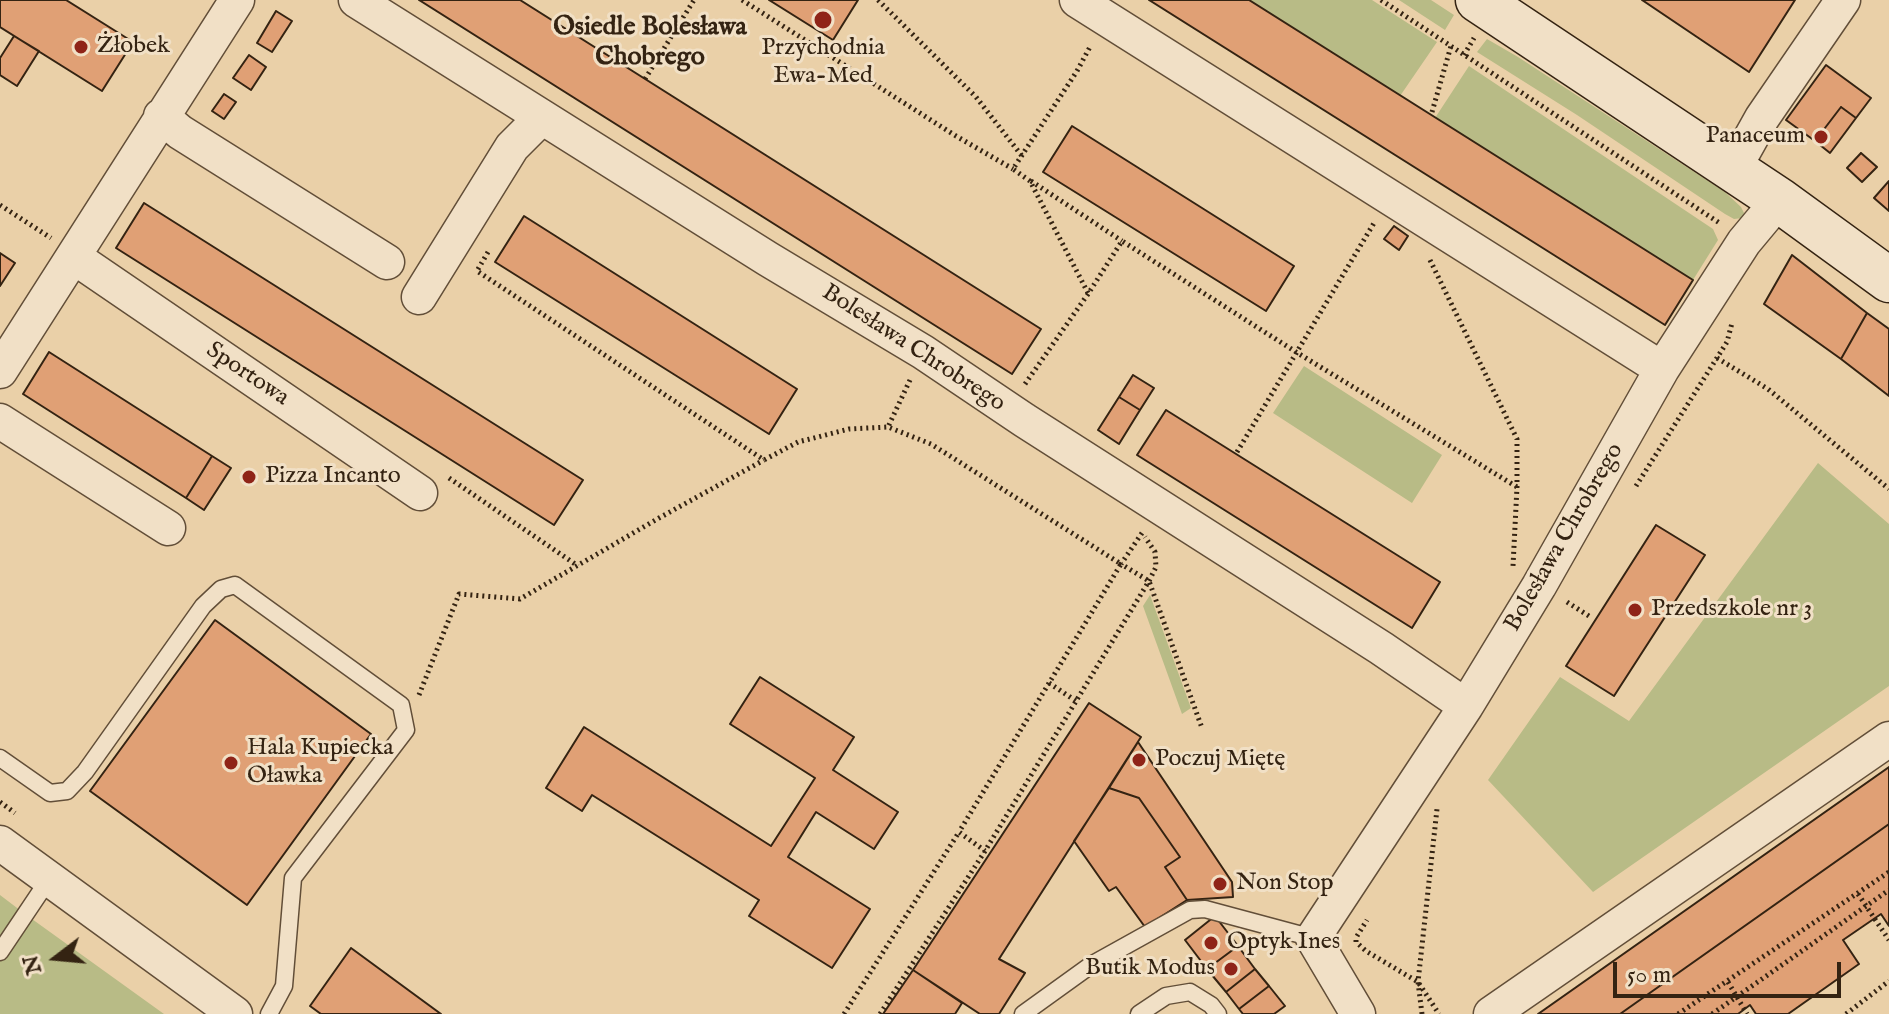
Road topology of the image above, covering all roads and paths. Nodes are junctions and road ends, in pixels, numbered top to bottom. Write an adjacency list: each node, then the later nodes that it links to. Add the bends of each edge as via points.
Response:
1 (237, 0): 14 (street)
2 (356, 0): 15 (street, Bolesława Chrobrego)
3 (694, 0): 12 (path)
4 (742, 0): 17 (path)
5 (878, 0): 16 (path, via 976,97)
6 (1077, 0): 10 (street)
7 (1381, 0): 11 (path)
8 (1478, 0): 18 (main road)
9 (1843, 0): 18 (street)
10 (1106, 18): 16 (path); 20 (street)
11 (1451, 46): 13 (path); 24 (path)
12 (645, 79)
13 (1432, 112)
14 (161, 116): 27 (street); 28 (street)
15 (541, 118): 31 (street, via 512,147); 32 (street, Bolesława Chrobrego)
16 (1022, 156): 17 (path)
17 (1013, 169): 19 (path)
18 (1733, 170): 21 (main road)
19 (1030, 181): 25 (path); 30 (path)
20 (1389, 197): 23 (street); 33 (path)
21 (1779, 200): 29 (main road); 34 (street, Bolesława Chrobrego, via 1744,242)
22 (0, 205): 27 (path)
23 (1440, 229): 34 (street); 41 (path, via 1426,253 1517,439)
24 (1729, 229)
25 (1122, 241): 30 (path); 33 (path)
26 (492, 245): 40 (path, via 477,271)
27 (65, 249): 35 (street); 43 (street, Sportowa)
28 (387, 262)
29 (1889, 280)
30 (1088, 294): 36 (path)
31 (419, 297)
32 (923, 352): 38 (path); 52 (street, Bolesława Chrobrego)
33 (1296, 352): 39 (path); 41 (path)
34 (1670, 355): 42 (path, via 1709,353 1768,389); 52 (street, Bolesława Chrobrego)
35 (0, 369)
36 (1025, 385)
37 (0, 421): 44 (street)
38 (888, 427): 40 (path, via 849,429 798,442); 47 (path, via 931,444)
39 (1237, 452)
40 (764, 460): 54 (path, via 520,599 459,594)
41 (1517, 487): 48 (path, via 1513,569)
42 (1889, 489)
43 (420, 493)
44 (168, 528)
45 (1142, 532): 47 (path)
46 (1155, 552): 49 (path, via 1156,567)
47 (1121, 564): 49 (path); 50 (path)
48 (1522, 574)
49 (1149, 581): 51 (path); 53 (path)
50 (1049, 683): 51 (path); 58 (path)
51 (1076, 701): 60 (path)
52 (1466, 706): 67 (street, Bolesława Chrobrego)
53 (1202, 728)
54 (406, 730): 56 (lane, via 401,705 235,585 221,589 203,606 67,791 50,793); 75 (lane, via 293,878 284,986)
55 (1889, 739): 84 (street)
56 (0, 758)
57 (1438, 800): 71 (path)
58 (959, 832): 60 (path); 76 (path)
59 (0, 843): 62 (street)
60 (985, 851): 77 (path)
61 (1889, 872): 64 (path)
62 (49, 879): 69 (lane); 74 (street)
63 (1889, 890): 65 (path)
64 (1858, 894): 65 (path); 72 (path)
65 (1865, 906): 68 (path); 73 (path)
66 (1357, 936): 71 (path, via 1366,951)
67 (1313, 938): 78 (lane, via 1205,909 1190,910 1091,965); 81 (street)
68 (1889, 940)
69 (0, 952)
70 (1889, 981): 88 (path)
71 (1418, 982): 82 (path); 83 (path)
72 (1728, 982): 73 (path); 85 (path)
73 (1736, 997): 86 (path); 87 (path)
74 (235, 1014)
75 (269, 1014)
76 (844, 1014)
77 (880, 1014)
78 (1023, 1014)
79 (1139, 1014): 80 (lane, via 1166,996 1190,992)
80 (1218, 1014)
81 (1358, 1014)
82 (1422, 1014)
83 (1439, 1014)
84 (1491, 1014)
85 (1678, 1014)
86 (1712, 1014)
87 (1747, 1014)
88 (1846, 1014)

